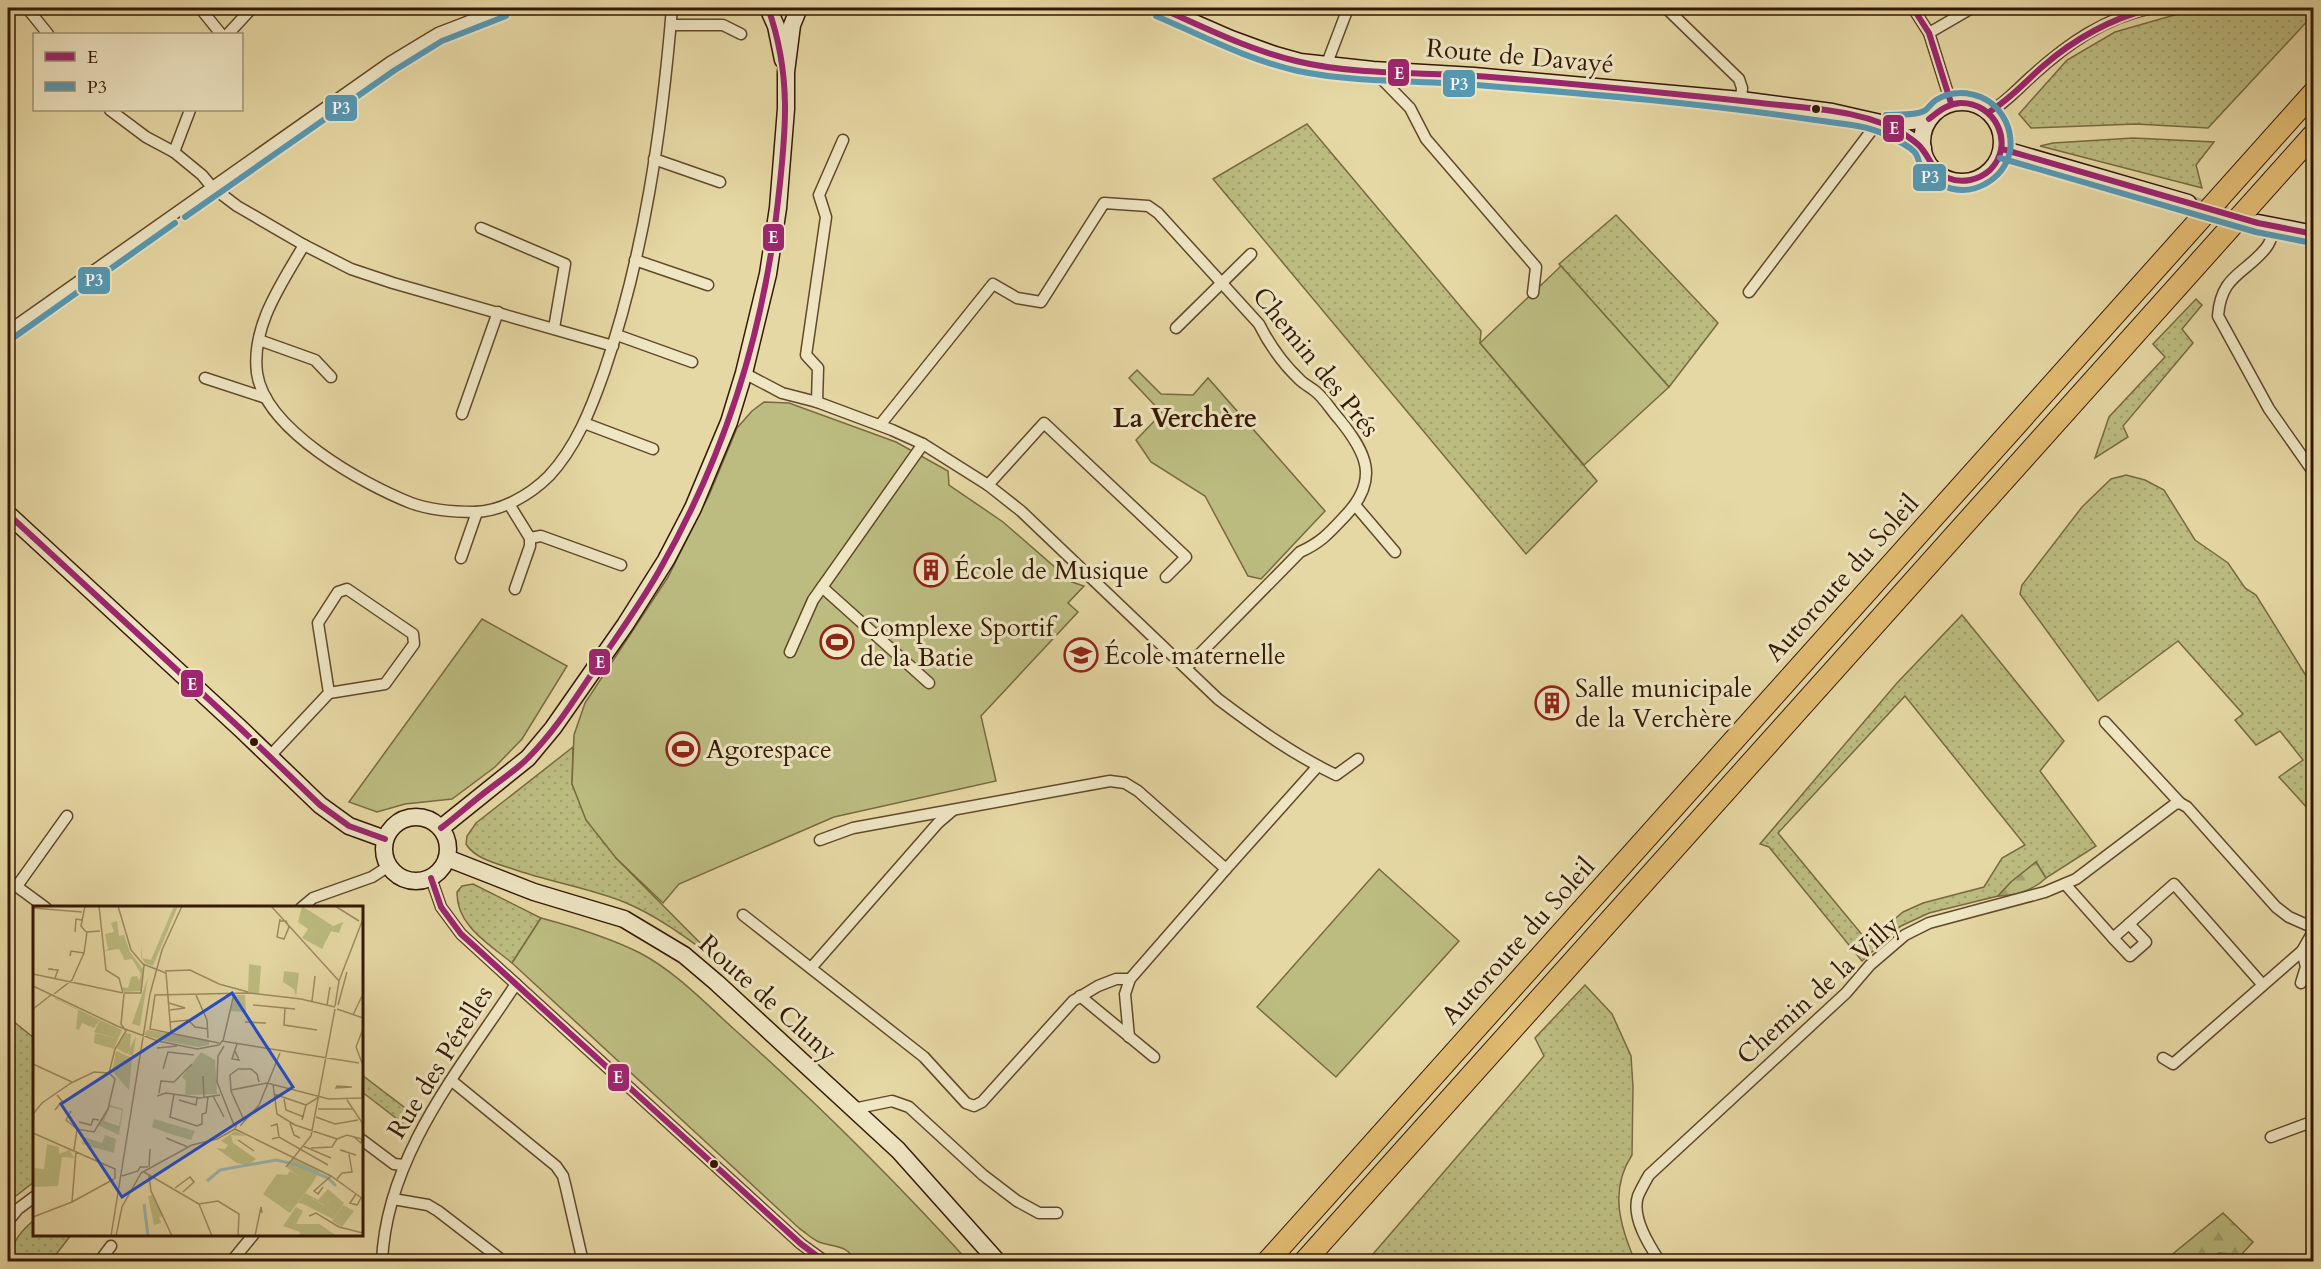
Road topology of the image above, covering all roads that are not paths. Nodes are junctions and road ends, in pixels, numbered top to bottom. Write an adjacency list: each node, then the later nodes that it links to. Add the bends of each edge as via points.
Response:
1 (27, 8): 15 (street)
2 (200, 8): 16 (street)
3 (252, 8): 17 (street)
4 (503, 8): 38 (street, via 438,33 390,62)
5 (672, 8): 14 (street)
6 (768, 8): 22 (main road)
7 (799, 8): 22 (main road, via 792,25)
8 (1160, 8): 20 (main road, Route de Davayé, via 1275,55)
9 (1348, 8): 20 (street)
10 (1666, 8): 24 (street, via 1739,79)
11 (1913, 8): 18 (street)
12 (1972, 8): 18 (street)
13 (2151, 8): 28 (street, via 2128,13 2085,33)
14 (671, 25): 19 (street, via 723,24); 36 (street)
15 (47, 33)
16 (220, 33)
17 (229, 33)
18 (1929, 33): 25 (street)
19 (741, 34)
20 (1326, 66): 21 (main road, Route de Davayé)
21 (1373, 70): 24 (main road, Route de Davayé); 50 (street, via 1410,108 1426,139 1536,267)
22 (786, 72): 59 (main road, via 778,208 768,274)
23 (2313, 93): 137 (highway, Autoroute du Soleil)
24 (1741, 100): 30 (main road, Route de Davayé)
25 (1951, 103): 28 (main road, via 1967,102); 29 (main road)
26 (111, 111): 35 (street)
27 (190, 111): 35 (street)
28 (1989, 112): 34 (main road, via 1998,123)
29 (1929, 119): 30 (main road, Route de Davayé); 33 (main road)
30 (1881, 123): 33 (main road, Route de Davayé); 49 (street)
31 (2313, 134): 138 (highway)
32 (843, 140): 63 (street, via 819,195 826,217 806,355 818,368)
33 (1923, 148): 34 (main road, via 1934,170 1962,181 1980,178 1990,171)
34 (2002, 149): 39 (main road)
35 (174, 152): 38 (street)
36 (654, 159): 37 (street); 46 (street)
37 (720, 182)
38 (212, 188): 44 (street); 54 (street)
39 (2188, 203)
40 (2258, 223): 41 (main road)
41 (2276, 227): 43 (main road); 69 (street, via 2266,248 2224,289 2218,316 2269,409)
42 (481, 228): 52 (street, via 565,264)
43 (2313, 234)
44 (304, 245): 51 (street, via 351,269); 56 (street, via 267,313)
45 (1251, 255): 47 (street, Chemin des Prés)
46 (635, 260): 48 (street); 55 (street)
47 (1222, 284): 53 (street, Chemin des Prés); 66 (street, Chemin des Prés, via 1148,206 1104,203 1041,302 1017,298 993,284); 72 (street, Chemin des Prés, via 1259,324 1267,340 1301,381 1316,391 1360,448 1368,468)
48 (708, 285)
49 (1749, 292)
50 (1533, 293)
51 (498, 312): 52 (street); 64 (street)
52 (554, 328): 57 (street)
53 (1176, 328)
54 (8, 331)
55 (616, 335): 57 (street); 58 (street)
56 (259, 340): 60 (street, via 315,360); 62 (street, via 257,373)
57 (613, 346): 65 (street)
58 (692, 362)
59 (744, 373): 63 (street, via 782,393); 93 (main road, via 729,422 693,508 625,625 528,758)
60 (331, 377)
61 (205, 378): 62 (street)
62 (266, 399): 73 (street, via 291,430 361,478 412,504)
63 (817, 402): 66 (street)
64 (462, 414)
65 (584, 423): 68 (street); 71 (street, via 566,455 547,477)
66 (880, 425): 67 (street)
67 (923, 444): 70 (street); 80 (street)
68 (653, 448)
69 (2313, 473)
70 (988, 485): 79 (street, via 1044,423 1186,556); 83 (street, via 1029,518)
71 (508, 504): 73 (street); 75 (street)
72 (1355, 505): 76 (street); 83 (street, Chemin des Prés, via 1319,543 1300,552)
73 (477, 512): 77 (street)
74 (8, 514): 87 (main road)
75 (530, 538): 78 (street, via 541,536); 81 (street)
76 (1395, 552)
77 (461, 558)
78 (621, 565)
79 (1166, 577)
80 (822, 587): 82 (street); 84 (street)
81 (515, 589)
82 (790, 652)
83 (1186, 668): 89 (street, via 1254,726)
84 (929, 683)
85 (329, 693): 85 (street, via 385,684 414,644 413,634 346,589 338,592 318,623); 87 (street)
86 (2105, 722): 90 (street)
87 (270, 756): 94 (main road, via 335,816 349,826)
88 (1358, 759): 89 (street, via 1336,775)
89 (1318, 766): 98 (street)
90 (2180, 803): 101 (street, Chemin de la Villy); 106 (street, via 2205,825 2276,907)
91 (952, 811): 95 (street, via 853,828); 98 (street, via 1110,781 1125,783); 109 (street)
92 (67, 816): 100 (street)
93 (441, 828): 94 (main road, via 420,817 408,818 397,823); 96 (main road, via 448,847)
94 (385, 839): 97 (main road)
95 (820, 840)
96 (447, 858): 99 (main road); 119 (main road, Route de Cluny, via 534,892 624,919 684,955)
97 (389, 866): 99 (main road, via 412,881); 103 (street, via 372,877 313,898)
98 (1226, 869): 110 (street)
99 (430, 878): 112 (street, via 445,915)
100 (12, 883): 102 (street)
101 (2065, 884): 107 (street); 139 (street, Chemin de la Villy, via 1929,923 1905,935 1870,965 1846,993 1649,1175 1637,1198 1639,1218)
102 (43, 906)
103 (303, 906)
104 (743, 915): 109 (street)
105 (2129, 924): 107 (street); 107 (street, via 2146,942 2130,956); 113 (street, via 2174,884)
106 (2313, 929): 108 (street)
107 (2114, 938)
108 (2302, 951): 111 (street, via 2306,967); 113 (street)
109 (810, 968): 114 (street, via 924,1057 966,1103 974,1106)
110 (1130, 979): 114 (street, via 1098,986); 115 (street, via 1125,994)
111 (2301, 983)
112 (516, 984): 118 (street, Rue des Pérelles); 135 (street, via 801,1244)
113 (2262, 984): 117 (street, via 2173,1064)
114 (1080, 996): 115 (street)
115 (1129, 1037): 116 (street)
116 (1154, 1057)
117 (2163, 1058)
118 (452, 1081): 123 (street, Rue des Pérelles); 134 (street, via 556,1166 566,1188)
119 (853, 1109): 126 (street, via 892,1101 909,1107 1017,1201 1039,1213); 136 (main road, Route de Cluny, via 898,1150)
120 (2312, 1125): 121 (street)
121 (2271, 1137)
122 (363, 1141): 123 (street, Rue des Pérelles, via 394,1164)
123 (404, 1165): 125 (street, Rue des Pérelles)
124 (33, 1198): 127 (street)
125 (393, 1199): 130 (street, via 428,1205); 133 (street, Rue des Pérelles)
126 (1057, 1213)
127 (8, 1221)
128 (252, 1236): 132 (street)
129 (111, 1246): 131 (street)
130 (503, 1261)
131 (99, 1262)
132 (231, 1262)
133 (382, 1262)
134 (583, 1262)
135 (826, 1262)
136 (998, 1262)
137 (1267, 1262)
138 (1304, 1262)
139 (1660, 1262)

